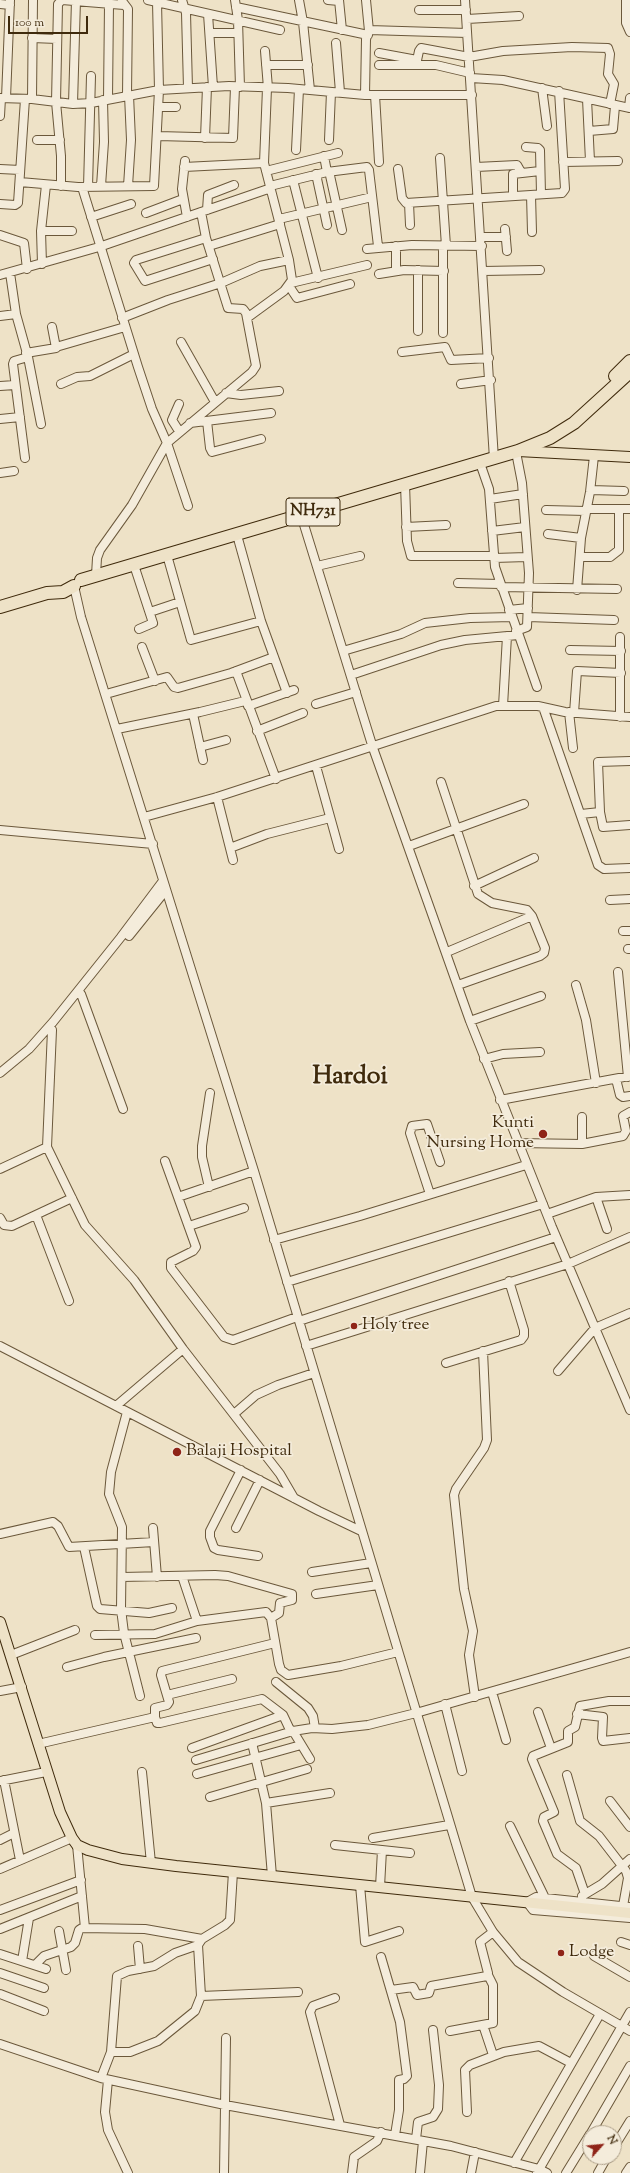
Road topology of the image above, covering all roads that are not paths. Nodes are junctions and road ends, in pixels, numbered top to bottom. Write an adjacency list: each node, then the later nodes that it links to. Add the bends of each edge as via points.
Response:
1 (33, 0): 32 (street)
2 (148, 0): 12 (street)
3 (182, 0): 17 (street)
4 (299, 0): 24 (street)
5 (328, 0): 6 (street)
6 (339, 0): 26 (street)
7 (366, 0): 30 (street)
8 (465, 0): 19 (street)
9 (626, 0): 27 (street, via 626,23)
10 (76, 1): 15 (street); 33 (street, via 59,2); 65 (street)
11 (123, 2): 15 (street); 54 (street, via 128,10)
12 (158, 2): 17 (street); 50 (street)
13 (10, 3): 14 (street); 58 (street)
14 (0, 4)
15 (109, 4): 62 (street)
16 (235, 4): 23 (street); 24 (street)
17 (186, 8): 20 (street); 46 (street)
18 (419, 10): 19 (street)
19 (466, 10): 22 (street)
20 (208, 14): 23 (street); 28 (street)
21 (519, 16): 22 (street)
22 (467, 19): 31 (street)
23 (238, 20): 25 (street); 29 (street)
24 (303, 22): 26 (street); 40 (street)
25 (280, 30)
26 (342, 30): 30 (street)
27 (630, 32)
28 (210, 33): 29 (street); 44 (street)
29 (238, 33): 45 (street)
30 (368, 33): 31 (street); 55 (street)
31 (468, 33): 37 (street)
32 (32, 38): 33 (street); 60 (street)
33 (57, 39): 63 (street)
34 (336, 43): 53 (street)
35 (265, 51): 39 (street)
36 (379, 53): 38 (street)
37 (469, 57): 38 (street, via 421,48); 43 (street); 66 (street, via 503,51 572,47 608,48 608,76 614,85)
38 (417, 63): 41 (street); 43 (street, via 439,65)
39 (266, 65): 40 (street); 47 (street)
40 (308, 65): 51 (street)
41 (379, 65)
42 (91, 76): 64 (street)
43 (470, 76): 48 (street); 57 (street)
44 (210, 87): 45 (street); 46 (street); 74 (street)
45 (237, 87): 47 (street); 74 (street, via 233,137)
46 (188, 88): 50 (street)
47 (268, 88): 49 (street); 87 (street)
48 (542, 88): 52 (street); 71 (street)
49 (298, 89): 51 (street); 79 (street)
50 (159, 90): 54 (street); 67 (street)
51 (310, 90): 53 (street)
52 (559, 91): 61 (street); 86 (street)
53 (335, 92): 55 (street); 77 (street)
54 (128, 95): 62 (street); 102 (street, via 131,140)
55 (365, 95): 56 (street)
56 (375, 95): 57 (street); 85 (street)
57 (472, 95): 88 (street)
58 (2, 98): 60 (street); 70 (street)
59 (630, 98): 69 (street)
60 (29, 99): 63 (street); 91 (street)
61 (587, 99): 66 (street); 72 (street)
62 (106, 100): 64 (street); 101 (street)
63 (56, 102): 65 (street); 76 (street)
64 (91, 103): 65 (street); 103 (street)
65 (73, 104)
66 (612, 105): 69 (street); 72 (street, via 613,129)
67 (158, 107): 68 (street); 73 (street)
68 (176, 107)
69 (629, 108)
70 (0, 116)
71 (547, 126)
72 (589, 131): 83 (street)
73 (158, 136): 74 (street); 102 (street, via 154,186)
74 (205, 138)
75 (37, 140): 76 (street)
76 (60, 140): 100 (street)
77 (330, 140)
78 (526, 147): 94 (street, via 540,149)
79 (296, 150)
80 (338, 153): 81 (street)
81 (324, 156): 87 (street); 92 (street)
82 (440, 158): 111 (street)
83 (590, 161): 84 (street); 86 (street)
84 (618, 161)
85 (379, 162)
86 (563, 162): 105 (street, via 564,192)
87 (265, 167): 104 (street); 110 (street, via 184,164)
88 (476, 167): 93 (street, via 517,165 520,166); 109 (street)
89 (0, 168): 91 (street)
90 (398, 169): 112 (street, via 402,198 405,203)
91 (20, 170): 97 (street)
92 (328, 172): 95 (street); 108 (street, via 367,167); 115 (street)
93 (521, 172): 94 (street); 107 (street, via 513,174)
94 (540, 172): 105 (street)
95 (316, 174): 96 (street); 116 (street)
96 (293, 180): 104 (street); 119 (street)
97 (20, 182): 98 (street); 113 (street, via 18,204)
98 (46, 185): 100 (street); 126 (street)
99 (234, 185): 117 (street, via 208,195)
100 (61, 186): 103 (street)
101 (101, 186): 102 (street); 103 (street)
102 (128, 186)
103 (85, 187): 120 (street)
104 (270, 187): 117 (street); 122 (street)
105 (541, 194): 106 (street)
106 (531, 195): 107 (street); 128 (street)
107 (513, 196): 109 (street)
108 (372, 197): 115 (street); 132 (street)
109 (478, 198): 111 (street); 130 (street)
110 (183, 199): 118 (street); 121 (street)
111 (443, 200): 112 (street); 134 (street)
112 (409, 203): 124 (street)
113 (0, 204)
114 (131, 204): 120 (street)
115 (337, 205): 116 (street); 125 (street)
116 (323, 208): 119 (street); 123 (street)
117 (204, 211): 121 (street); 131 (street)
118 (146, 213)
119 (302, 213): 122 (street); 152 (street)
120 (91, 217): 136 (street)
121 (187, 217): 136 (street)
122 (280, 222): 131 (street); 140 (street)
123 (327, 225)
124 (410, 225)
125 (342, 230)
126 (41, 231): 127 (street); 141 (street)
127 (72, 231)
128 (532, 232)
129 (0, 235): 143 (street, via 24,243)
130 (481, 237): 135 (street); 138 (street, via 506,233)
131 (207, 242): 139 (street); 139 (street, via 136,260 134,263 145,281)
132 (378, 246): 133 (street); 137 (street)
133 (396, 246): 134 (street); 144 (street)
134 (444, 246): 135 (street); 147 (street)
135 (482, 246): 148 (street)
136 (99, 247): 141 (street); 158 (street)
137 (367, 248)
138 (507, 251)
139 (213, 259): 153 (street)
140 (289, 260): 153 (street, via 265,265); 155 (street, via 292,276)
141 (42, 264): 143 (street)
142 (367, 265): 152 (street)
143 (27, 269): 149 (street)
144 (396, 270): 145 (street); 150 (street)
145 (418, 270): 147 (street); 162 (street)
146 (540, 270): 148 (street)
147 (444, 271): 163 (street)
148 (483, 271): 169 (street)
149 (10, 273): 151 (street); 156 (street)
150 (379, 274)
151 (0, 275)
152 (318, 278): 155 (street)
153 (221, 283): 158 (street); 159 (street, via 228,309 244,310)
154 (350, 284): 155 (street, via 297,298 294,297)
155 (290, 285): 159 (street)
156 (16, 314): 157 (street); 168 (street)
157 (0, 316)
158 (122, 318): 161 (street)
159 (247, 318): 178 (street, via 256,366)
160 (52, 327): 165 (street)
161 (125, 327): 165 (street); 167 (street)
162 (418, 331)
163 (443, 333)
164 (181, 342): 179 (street)
165 (56, 347): 168 (street)
166 (402, 352): 169 (street, via 445,347 451,360)
167 (134, 354): 173 (street, via 90,376 77,377); 190 (street, via 152,409)
168 (27, 355): 175 (street, via 13,362); 186 (street)
169 (489, 358): 172 (street)
170 (630, 361): 189 (highway, NH731, via 580,410)
171 (630, 372): 189 (highway, NH731, via 586,414 563,431)
172 (490, 380): 174 (street); 195 (street)
173 (61, 384)
174 (461, 384)
175 (15, 385): 176 (street); 182 (street)
176 (0, 386)
177 (279, 391): 178 (street, via 241,395)
178 (226, 393): 179 (street)
179 (215, 402): 185 (street)
180 (179, 404): 187 (street, via 172,420)
181 (271, 413): 184 (street)
182 (20, 416): 183 (street); 194 (street)
183 (0, 419)
184 (207, 421): 185 (street); 188 (street, via 212,452)
185 (190, 423): 187 (street)
186 (41, 424)
187 (179, 431): 190 (street)
188 (261, 439)
189 (544, 439): 191 (highway, NH731)
190 (167, 443): 204 (street); 224 (street, via 132,505 100,550)
191 (517, 452): 192 (main road); 195 (highway, NH731); 202 (street)
192 (594, 456): 193 (main road); 200 (street)
193 (630, 457)
194 (25, 458)
195 (494, 459): 196 (highway, NH731)
196 (480, 463): 199 (highway, NH731); 203 (street, via 488,483)
197 (14, 471): 198 (street)
198 (0, 473)
199 (405, 484): 209 (highway, NH731); 211 (street)
200 (591, 490): 201 (street); 208 (street)
201 (624, 491)
202 (523, 494): 203 (street); 212 (street)
203 (490, 499): 213 (street)
204 (188, 506)
205 (619, 509): 206 (street); 208 (street); 221 (street, via 619,550 610,557)
206 (630, 509)
207 (546, 510): 208 (street)
208 (586, 510): 216 (street)
209 (301, 515): 215 (highway, NH731); 223 (street)
210 (446, 524): 211 (street)
211 (406, 527): 219 (street, via 408,551 412,557)
212 (525, 527): 213 (street); 220 (street)
213 (492, 531): 219 (street)
214 (548, 534): 216 (street)
215 (237, 535): 217 (highway, NH731); 238 (street)
216 (581, 538): 221 (street)
217 (167, 555): 222 (highway, NH731); 231 (street)
218 (360, 556): 223 (street)
219 (494, 557): 220 (street); 227 (street)
220 (527, 557): 228 (street)
221 (580, 557): 230 (street)
222 (134, 565): 224 (highway, NH731); 234 (street)
223 (317, 566): 245 (street)
224 (96, 575): 226 (highway, NH731)
225 (458, 583): 227 (street)
226 (76, 584): 232 (highway, NH731, via 63,592 46,593); 254 (street, via 82,617)
227 (501, 586): 228 (street); 235 (street)
228 (528, 587): 230 (street); 233 (street)
229 (617, 589): 230 (street)
230 (577, 590)
231 (180, 602): 234 (street); 238 (street, via 192,640)
232 (0, 607)
233 (528, 608): 235 (street); 236 (street)
234 (150, 612): 239 (street, via 153,624)
235 (510, 614): 240 (street); 245 (street, via 425,623 401,634)
236 (528, 617): 237 (street); 240 (street, via 526,628)
237 (614, 620)
238 (261, 621): 247 (street)
239 (139, 629)
240 (517, 633): 241 (street); 252 (street)
241 (507, 636): 250 (street, via 441,645); 257 (street)
242 (620, 637): 246 (street)
243 (142, 647): 251 (street)
244 (570, 650): 246 (street)
245 (343, 651): 250 (street)
246 (620, 652): 249 (street)
247 (274, 657): 248 (street); 255 (street, via 290,691)
248 (236, 671): 251 (street, via 178,688 174,687 168,677); 255 (street)
249 (621, 673): 260 (street, via 577,671); 262 (street)
250 (351, 675): 253 (street)
251 (155, 680): 254 (street)
252 (537, 687)
253 (356, 692): 256 (street); 268 (street)
254 (106, 694): 264 (street)
255 (246, 703): 261 (street); 265 (street)
256 (316, 704)
257 (503, 706): 258 (street); 268 (street, via 485,709)
258 (543, 707): 260 (street); 278 (street)
259 (303, 713): 265 (street)
260 (571, 713): 262 (street); 269 (street)
261 (193, 714): 264 (street); 267 (street)
262 (620, 717): 263 (street)
263 (630, 717)
264 (117, 729): 279 (street)
265 (257, 731): 273 (street)
266 (226, 740): 267 (street)
267 (200, 746): 270 (street)
268 (372, 748): 272 (street); 285 (street)
269 (573, 748)
270 (203, 760)
271 (630, 761): 277 (street, via 598,762)
272 (316, 766): 273 (street); 280 (street)
273 (276, 778): 275 (street)
274 (440, 782): 282 (street)
275 (217, 797): 279 (street); 286 (street)
276 (524, 804): 282 (street)
277 (600, 812): 278 (street); 281 (street, via 603,827)
278 (581, 814): 290 (street, via 599,867)
279 (144, 817): 284 (street)
280 (330, 818): 286 (street, via 267,834); 287 (street)
281 (630, 826)
282 (456, 829): 285 (street); 292 (street)
283 (0, 830): 284 (street)
284 (153, 844): 291 (street)
285 (409, 846): 297 (street)
286 (230, 848): 289 (street)
287 (338, 849)
288 (534, 858): 292 (street)
289 (233, 860)
290 (630, 868)
291 (163, 881): 293 (street); 307 (street, via 53,1022 29,1049)
292 (474, 886): 296 (street, via 478,894 492,903 524,908)
293 (166, 890): 301 (street); 325 (street)
294 (630, 899): 295 (street)
295 (610, 900)
296 (532, 916): 297 (street); 299 (street, via 544,943 544,953)
297 (447, 952): 299 (street)
298 (618, 972): 308 (street)
299 (458, 985): 303 (street)
300 (576, 985): 311 (street, via 586,1020)
301 (81, 994): 304 (street); 315 (street)
302 (541, 996): 303 (street)
303 (470, 1021): 306 (street)
304 (52, 1030): 309 (street, via 32,1053); 320 (street)
305 (540, 1052): 306 (street)
306 (484, 1059): 314 (street)
307 (0, 1073)
308 (629, 1076): 310 (street)
309 (0, 1079)
310 (616, 1079): 311 (street); 313 (street, via 620,1095)
311 (596, 1083): 314 (street)
312 (210, 1093): 326 (street, via 202,1146)
313 (630, 1096)
314 (500, 1100): 318 (street)
315 (123, 1109)
316 (630, 1112): 319 (street, via 623,1116 626,1131 623,1136)
317 (582, 1117): 319 (street)
318 (518, 1143): 319 (street); 323 (street)
319 (582, 1144)
320 (47, 1147): 324 (street); 331 (street)
321 (165, 1161): 329 (street)
322 (440, 1162): 327 (street, via 427,1124 412,1126 410,1133)
323 (526, 1165): 327 (street); 332 (street)
324 (0, 1169)
325 (254, 1171): 326 (street); 341 (street)
326 (209, 1186): 329 (street)
327 (430, 1194): 341 (street)
328 (630, 1195): 330 (street)
329 (178, 1197): 337 (street)
330 (596, 1197): 334 (street); 338 (street)
331 (72, 1198): 335 (street); 351 (street, via 85,1225 129,1273)
332 (543, 1204): 334 (street); 344 (street)
333 (244, 1208): 337 (street)
334 (547, 1214): 339 (street)
335 (36, 1215): 336 (street, via 7,1227); 345 (street)
336 (0, 1218)
337 (189, 1226): 347 (street, via 196,1249 171,1262 171,1268 224,1337 233,1340)
338 (607, 1229)
339 (556, 1237): 342 (street); 347 (street)
340 (630, 1237): 342 (street)
341 (274, 1240): 344 (street)
342 (568, 1264): 343 (street); 348 (street)
343 (509, 1281): 350 (street); 352 (street, via 524,1336 521,1340)
344 (287, 1282): 347 (street)
345 (69, 1302)
346 (630, 1313): 348 (street)
347 (298, 1319): 350 (street)
348 (595, 1328): 354 (street); 357 (street)
349 (0, 1346): 358 (street)
350 (306, 1346): 355 (street)
351 (183, 1349): 358 (street); 361 (street)
352 (484, 1351): 353 (street); 403 (street, via 486,1440 484,1448 456,1489 454,1496 464,1589 473,1631 469,1655)
353 (446, 1363)
354 (558, 1371)
355 (314, 1373): 361 (street, via 256,1395); 367 (street)
356 (630, 1387): 357 (street)
357 (621, 1389): 359 (street)
358 (116, 1406): 360 (street)
359 (630, 1410)
360 (127, 1412): 362 (street); 370 (street, via 108,1485 122,1527)
361 (234, 1414): 364 (street, via 286,1483)
362 (241, 1470): 363 (street); 372 (street, via 210,1531 210,1537 214,1548 218,1550)
363 (260, 1480): 364 (street); 366 (street)
364 (294, 1498): 367 (street)
365 (153, 1528): 369 (street)
366 (236, 1528)
367 (362, 1531): 373 (street)
368 (0, 1534): 371 (street, via 54,1522 69,1547)
369 (154, 1542): 370 (street); 377 (street)
370 (122, 1544): 371 (street); 376 (street)
371 (84, 1546): 381 (street, via 98,1606 104,1610)
372 (258, 1556)
373 (372, 1563): 374 (street); 378 (street)
374 (312, 1572)
375 (182, 1576): 377 (street); 382 (street, via 228,1576 292,1594 292,1600 280,1603 279,1613); 383 (street)
376 (122, 1577): 377 (street); 381 (street)
377 (157, 1577)
378 (378, 1585): 379 (street); 391 (street)
379 (316, 1594)
380 (172, 1608): 381 (street, via 148,1613)
381 (121, 1609): 386 (street)
382 (270, 1618): 383 (street, via 268,1613 263,1612); 390 (street)
383 (197, 1621): 386 (street, via 156,1634)
384 (0, 1622): 394 (main road)
385 (75, 1630): 394 (street)
386 (124, 1633): 387 (street); 393 (street)
387 (95, 1635)
388 (0, 1638): 398 (main road)
389 (196, 1638): 393 (street)
390 (274, 1643): 391 (street, via 278,1664 288,1675 341,1666); 401 (street, via 162,1671)
391 (398, 1652): 407 (street)
392 (630, 1652): 400 (street)
393 (128, 1653): 395 (street, via 104,1656); 402 (street)
394 (11, 1655): 398 (main road)
395 (67, 1667)
396 (232, 1679): 401 (street)
397 (276, 1682): 411 (street, via 308,1708 313,1716)
398 (19, 1688): 399 (street); 416 (main road)
399 (0, 1691)
400 (492, 1692): 403 (street); 414 (street)
401 (167, 1695): 410 (street, via 168,1704 155,1708)
402 (140, 1696)
403 (475, 1697): 405 (street)
404 (630, 1701): 408 (street, via 582,1705)
405 (445, 1704): 407 (street); 424 (street)
406 (538, 1712): 419 (street)
407 (416, 1713): 411 (street, via 368,1725); 435 (street)
408 (577, 1714): 413 (street, via 602,1717 604,1741); 419 (street, via 575,1728 568,1731 568,1742)
409 (283, 1715): 410 (street, via 262,1699 158,1723); 412 (street); 418 (street)
410 (155, 1717): 416 (street)
411 (315, 1728): 412 (street)
412 (292, 1732): 415 (street); 417 (street)
413 (630, 1738)
414 (506, 1740)
415 (252, 1743): 420 (street); 422 (street)
416 (38, 1744): 425 (main road)
417 (301, 1745): 420 (street); 421 (street)
418 (192, 1748)
419 (551, 1748): 455 (street, via 536,1753 532,1759 554,1812 542,1821 557,1854 576,1868)
420 (257, 1758): 427 (street); 430 (street)
421 (310, 1759)
422 (196, 1760)
423 (307, 1769): 430 (street)
424 (462, 1771)
425 (46, 1772): 429 (street); 441 (main road, via 66,1827)
426 (142, 1772): 447 (street)
427 (198, 1774)
428 (567, 1775): 448 (street, via 580,1821 599,1836)
429 (2, 1780): 438 (street)
430 (262, 1782): 432 (street); 434 (street)
431 (330, 1793): 434 (street)
432 (210, 1797)
433 (610, 1801): 437 (street)
434 (266, 1803): 451 (street)
435 (450, 1825): 439 (street); 457 (street)
436 (510, 1826): 458 (street)
437 (630, 1827)
438 (14, 1833): 440 (street); 446 (street)
439 (373, 1838)
440 (0, 1840)
441 (75, 1842): 446 (street); 447 (main road, via 99,1855); 452 (street)
442 (335, 1845): 443 (street)
443 (382, 1850): 444 (street); 454 (street)
444 (410, 1852)
445 (630, 1858): 448 (street)
446 (20, 1860): 449 (street)
447 (151, 1863): 450 (main road)
448 (624, 1866): 455 (street); 461 (street, via 628,1878)
449 (0, 1869)
450 (233, 1872): 451 (main road); 470 (street, via 230,1920)
451 (272, 1876): 453 (main road)
452 (80, 1880): 456 (street); 462 (street)
453 (360, 1885): 454 (main road); 468 (street, via 365,1942)
454 (380, 1887): 457 (main road)
455 (585, 1894): 459 (street)
456 (82, 1896): 463 (street); 465 (street)
457 (472, 1897): 460 (main road); 469 (street)
458 (545, 1898): 459 (street); 460 (street, via 536,1896)
459 (568, 1901): 461 (street)
460 (531, 1902): 461 (main road); 464 (street, via 533,1910)
461 (628, 1909)
462 (0, 1910)
463 (29, 1918): 466 (street); 478 (street)
464 (630, 1918)
465 (85, 1928): 470 (street, via 151,1930); 474 (street, via 79,1930 75,1943)
466 (0, 1929)
467 (59, 1931): 474 (street)
468 (400, 1931)
469 (493, 1932): 484 (street, via 480,1942); 494 (street, via 507,1951 531,1972)
470 (200, 1942): 481 (street, via 154,1966); 490 (street)
471 (621, 1942): 472 (street)
472 (630, 1945)
473 (138, 1946): 481 (street)
474 (62, 1951): 479 (street, via 44,1956); 482 (street)
475 (0, 1954): 478 (street)
476 (594, 1956): 485 (street)
477 (381, 1957): 487 (street)
478 (22, 1961): 479 (street)
479 (35, 1965): 480 (street)
480 (46, 1969)
481 (140, 1969): 502 (street, via 122,1973 116,1979)
482 (66, 1970)
483 (0, 1973): 486 (street)
484 (488, 1975): 487 (street, via 431,1986 429,1993 417,1995 413,1986); 495 (street, via 493,1985 494,2021)
485 (630, 1977)
486 (44, 1988)
487 (390, 1990): 514 (street, via 402,2034 407,2076 399,2080 399,2110)
488 (298, 1992): 490 (street)
489 (0, 1994): 492 (street)
490 (202, 1996): 502 (street, via 195,2011 163,2038 139,2049)
491 (335, 1998): 510 (street, via 313,2006 310,2012)
492 (44, 2011)
493 (630, 2012): 496 (street)
494 (600, 2014): 496 (street); 504 (street)
495 (483, 2025): 498 (street); 503 (street)
496 (621, 2026): 499 (street); 521 (street)
497 (433, 2030): 515 (street, via 439,2078 438,2109 433,2117 418,2122)
498 (450, 2031)
499 (630, 2031)
500 (226, 2038): 507 (street)
501 (0, 2044): 506 (street)
502 (111, 2052): 506 (street)
503 (493, 2055): 504 (street, via 539,2046); 508 (street, via 466,2067)
504 (571, 2063): 518 (street)
505 (630, 2066): 511 (street)
506 (105, 2079): 507 (street); 522 (street, via 108,2130)
507 (225, 2104): 510 (street); 523 (street)
508 (467, 2112)
509 (630, 2121): 513 (street)
510 (340, 2125): 512 (street)
511 (595, 2125)
512 (381, 2132): 514 (street); 520 (street, via 377,2141 354,2157)
513 (622, 2134)
514 (395, 2135): 515 (street)
515 (419, 2140): 517 (street); 524 (street)
516 (582, 2147): 526 (street)
517 (475, 2152): 518 (street); 525 (street)
518 (514, 2163): 521 (street)
519 (630, 2167): 527 (street)
520 (351, 2171)
521 (541, 2172)
522 (128, 2173)
523 (224, 2173)
524 (420, 2173)
525 (471, 2173)
526 (566, 2173)
527 (626, 2173)

